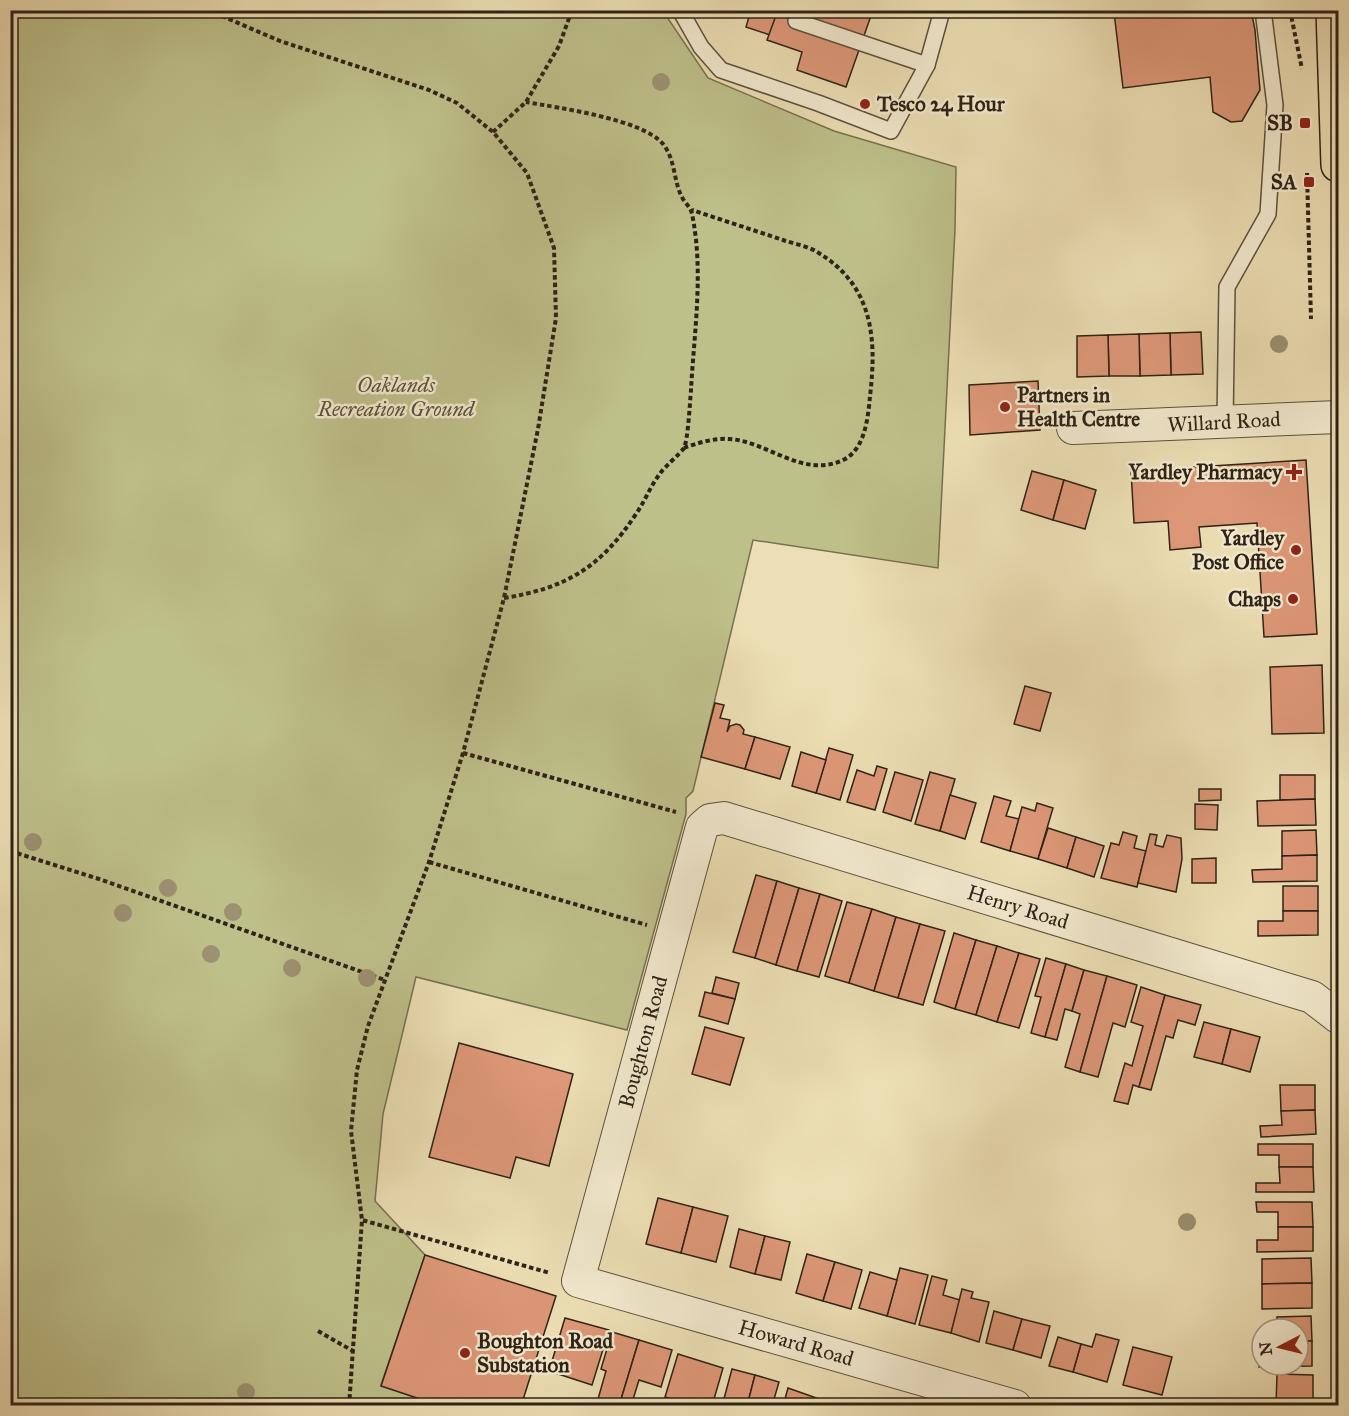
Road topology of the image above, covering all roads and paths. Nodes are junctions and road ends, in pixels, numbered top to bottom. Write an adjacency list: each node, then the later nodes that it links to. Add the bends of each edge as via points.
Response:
1 (208, 10): 12 (path, via 280,41 443,96)
2 (572, 10): 11 (path, via 559,46)
3 (680, 10): 9 (lane, via 701,47 721,70 891,130)
4 (799, 10): 9 (lane, via 796,21)
5 (940, 10): 9 (lane)
6 (1263, 10): 16 (lane, via 1275,105 1268,214 1227,288)
7 (1290, 10): 10 (path)
8 (1333, 10): 13 (highway)
9 (927, 65)
10 (1303, 70)
11 (526, 102): 12 (path); 14 (path, via 629,124 647,132 670,157 682,198)
12 (493, 132): 19 (path, via 527,173 554,248 556,318)
13 (1338, 165)
14 (692, 210): 18 (path, via 697,290); 18 (path, via 816,251 832,263 867,310 871,323 872,384 860,443 844,460 812,465 729,439)
15 (1338, 417): 16 (street, Willard Road)
16 (1225, 422): 17 (street, Willard Road)
17 (1073, 428)
18 (684, 448): 19 (path, via 659,475 615,545 588,567 553,587)
19 (504, 598): 20 (path)
20 (463, 753): 21 (path); 23 (path)
21 (717, 819): 24 (street, Boughton Road, via 702,827); 26 (street, Henry Road)
22 (10, 851): 25 (path)
23 (429, 862): 24 (path); 25 (path)
24 (673, 932): 29 (street, Boughton Road)
25 (385, 980): 28 (path, via 357,1070 351,1131)
26 (1325, 991): 27 (street, Henry Road)
27 (1338, 1017)
28 (362, 1220): 29 (path); 31 (path)
29 (578, 1281): 33 (street, Howard Road)
30 (318, 1331): 31 (path)
31 (353, 1352): 32 (path)
32 (349, 1406)
33 (1015, 1406)

